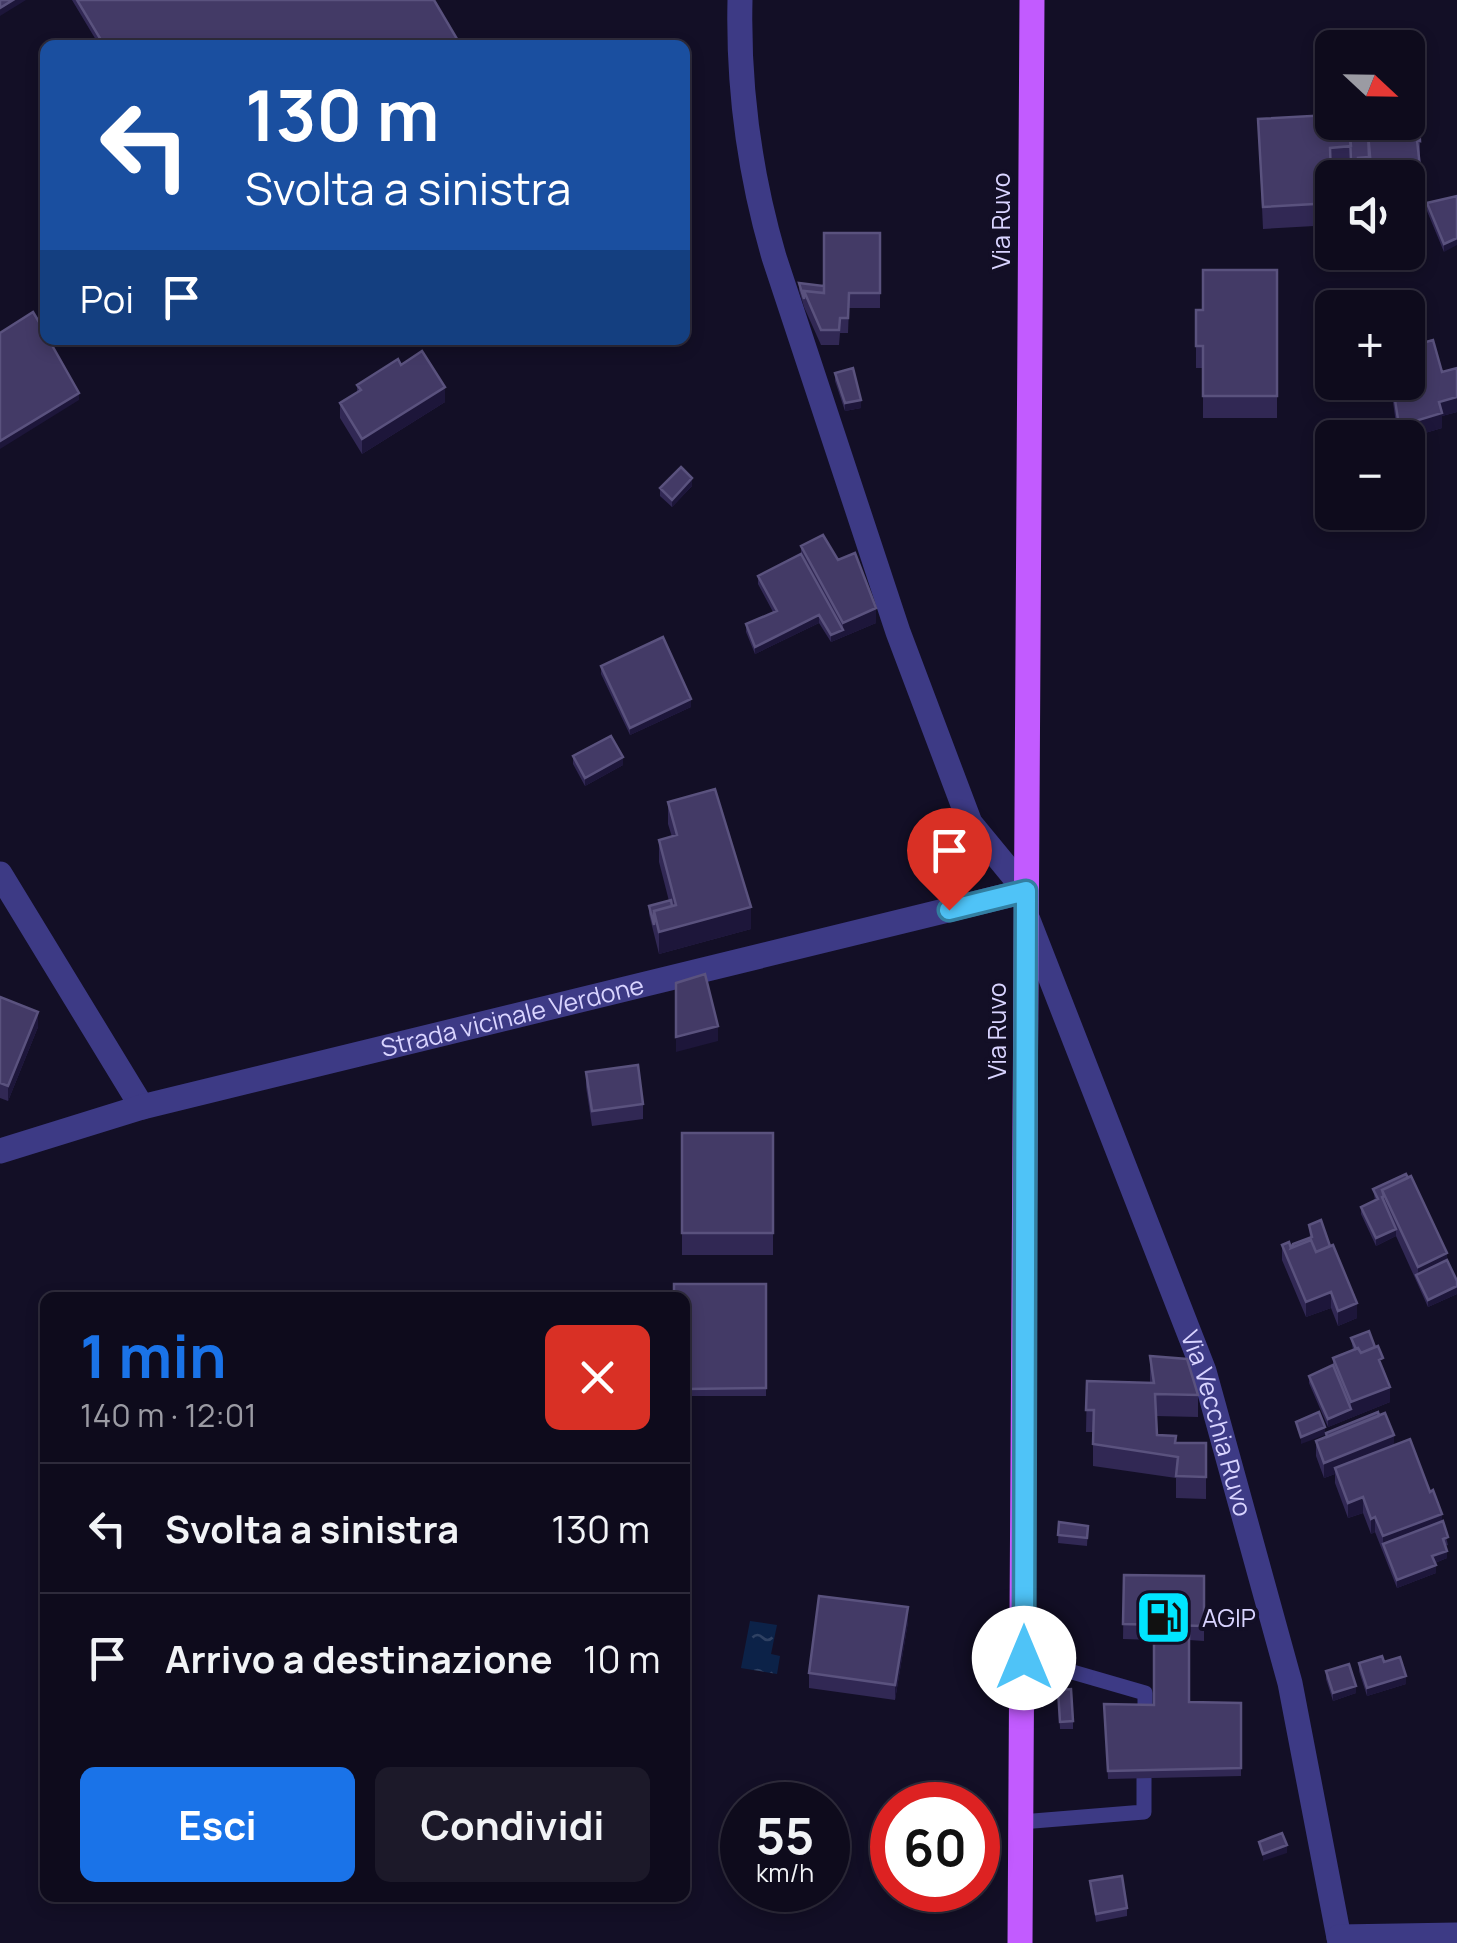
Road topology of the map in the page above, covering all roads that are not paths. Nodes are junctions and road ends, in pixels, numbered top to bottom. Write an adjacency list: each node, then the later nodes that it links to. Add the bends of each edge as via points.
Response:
1 (740, 0): 4 (street, via 749,143 774,257 898,632 970,823)
2 (1032, 0): 4 (main road, Via Ruvo)
3 (0, 874): 6 (street)
4 (1026, 891): 5 (main road, Via Ruvo); 6 (street, Strada vicinale Verdone)
5 (1028, 920): 8 (main road, Via Ruvo); 11 (street, Via Vecchia Ruvo, via 1204,1371 1290,1684)
6 (142, 1106): 7 (street, Strada vicinale Verdone)
7 (0, 1151)
8 (1024, 1658): 9 (main road, Via Ruvo); 9 (lane, via 1145,1693 1144,1812)
9 (1021, 1822): 12 (main road, Via Ruvo)
10 (1457, 1935): 11 (street)
11 (1340, 1940)
12 (1020, 1943)

